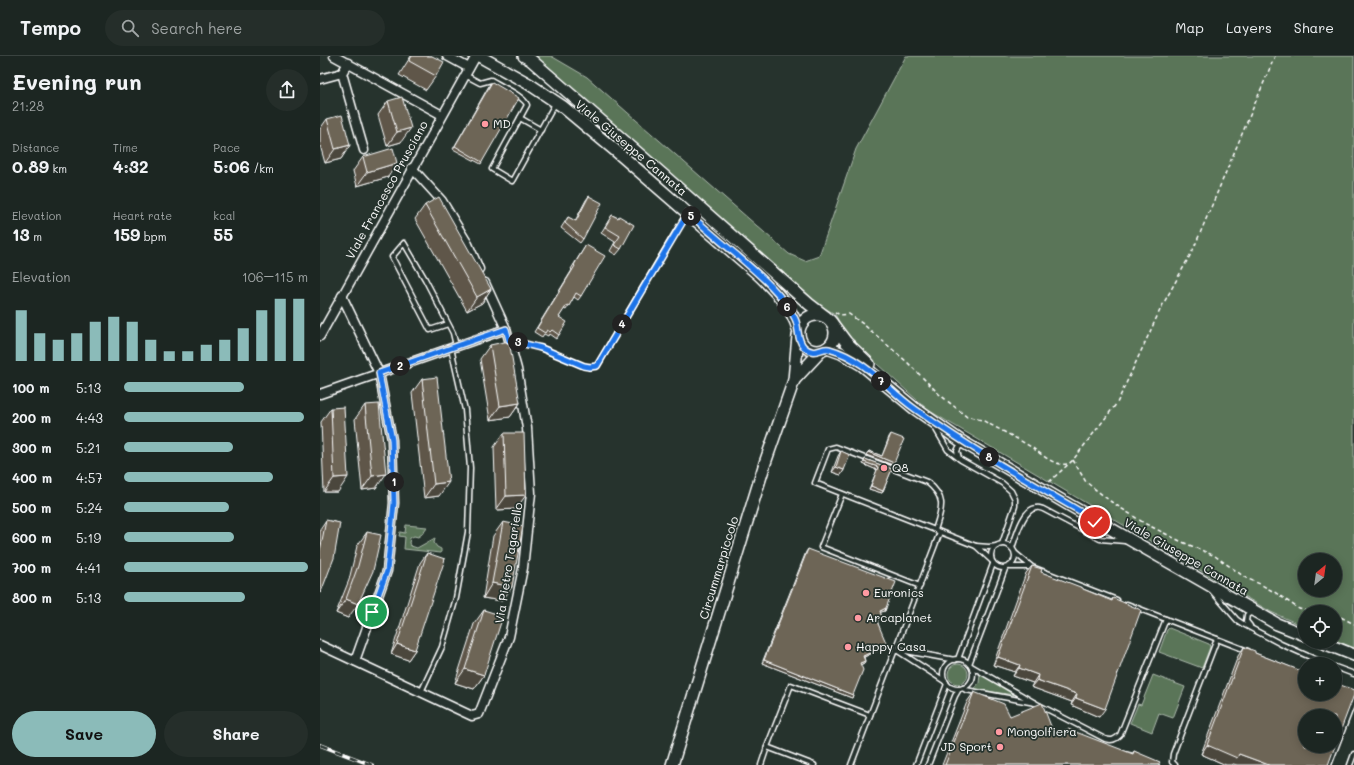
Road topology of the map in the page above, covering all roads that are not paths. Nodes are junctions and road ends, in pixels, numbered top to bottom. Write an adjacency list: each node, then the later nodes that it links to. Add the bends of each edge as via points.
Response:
1 (334, 56): 6 (street)
2 (448, 56): 7 (street)
3 (476, 56): 7 (street, Viale Francesco Prusciano)
4 (479, 56): 10 (street, Viale Giuseppe Cannata)
5 (524, 56): 18 (street, Viale Giuseppe Cannata, via 809,304)
6 (348, 63): 8 (street); 11 (street)
7 (467, 71): 11 (street, Viale Francesco Prusciano); 12 (lane, via 480,83 492,80 522,98 527,105)
8 (342, 73): 9 (street); 14 (street)
9 (320, 79)
10 (556, 102): 13 (lane); 16 (street, Viale Giuseppe Cannata, via 594,131)
11 (442, 115): 15 (street, Viale Francesco Prusciano)
12 (520, 118): 13 (lane); 13 (lane, via 492,169 512,181)
13 (540, 130)
14 (364, 150)
15 (412, 168): 17 (street, Viale Francesco Prusciano); 21 (street, Via Pietro Tagariello, via 442,201 468,244)
16 (688, 213): 22 (street, Viale Giuseppe Cannata, via 775,290 795,320); 25 (lane, via 597,366 584,366)
17 (342, 296): 23 (street, Viale Francesco Prusciano); 27 (street)
18 (830, 314): 20 (street); 22 (street, via 809,316 804,319)
19 (448, 324): 19 (lane, via 425,279 404,243 392,257 430,330); 24 (lane, via 453,334)
20 (834, 326): 26 (street, via 832,344); 30 (street, Viale Giuseppe Cannata, via 846,342)
21 (506, 329): 24 (street); 68 (street, Via Pietro Tagariello, via 517,369 527,428 531,493 523,568 509,637 479,714 472,716)
22 (798, 333): 26 (street, via 804,347 815,352); 28 (street, Circummarpiccolo)
23 (320, 336)
24 (453, 347): 27 (street); 68 (lane, via 465,410 470,468 468,532 456,598 442,647)
25 (541, 348)
26 (824, 350): 28 (street, Circummarpiccolo); 30 (street, Viale Giuseppe Cannata, via 841,353 862,365)
27 (379, 373): 29 (street); 62 (street, via 392,440 394,503 387,571)
28 (794, 380): 74 (street, Circummarpiccolo, via 765,463)
29 (320, 394)
30 (914, 408): 31 (street, Viale Giuseppe Cannata)
31 (931, 420): 32 (street, Viale Giuseppe Cannata); 33 (lane, via 948,450)
32 (967, 444): 33 (lane, via 962,445 957,451); 35 (street, Viale Giuseppe Cannata)
33 (961, 460): 40 (lane, via 1002,483 1015,499)
34 (842, 494): 36 (lane); 36 (lane, via 816,483 828,449 836,447 927,482 936,489 942,501); 49 (lane, via 821,547)
35 (1090, 517): 37 (lane, via 1095,522 1093,529); 39 (street, Viale Giuseppe Cannata)
36 (935, 530): 38 (lane)
37 (1082, 530): 39 (lane, via 1100,539); 43 (lane, via 1043,509 1036,508 1024,517)
38 (940, 532): 41 (lane); 49 (lane)
39 (1134, 542): 48 (street, Viale Giuseppe Cannata)
40 (1002, 544): 42 (lane); 43 (lane)
41 (976, 546): 42 (lane); 45 (lane)
42 (997, 546): 45 (lane, via 992,552)
43 (1012, 548): 44 (lane)
44 (1015, 553): 46 (lane); 47 (lane, via 1015,561)
45 (992, 562): 47 (lane, via 998,568); 61 (lane)
46 (1032, 567): 47 (lane); 51 (lane)
47 (1008, 568): 63 (lane)
48 (1204, 582): 50 (street, Viale Giuseppe Cannata); 52 (lane, via 1237,620)
49 (920, 586): 56 (lane)
50 (1257, 612): 52 (lane, via 1247,615 1246,622); 53 (street, Viale Giuseppe Cannata)
51 (1166, 619): 54 (lane); 70 (lane, via 1120,735 1116,739 1105,740)
52 (1258, 632): 60 (lane)
53 (1298, 632)
54 (1217, 639): 58 (lane); 80 (lane, via 1173,754 1172,762)
55 (320, 645): 62 (street, Via Pietro Tagariello)
56 (895, 649): 61 (lane); 66 (lane); 71 (lane)
57 (1339, 649): 59 (street)
58 (1250, 652)
59 (1354, 655)
60 (1310, 657)
61 (957, 659): 63 (lane); 66 (lane, via 944,669)
62 (355, 661): 68 (street, Via Pietro Tagariello)
63 (970, 665): 67 (lane, via 973,672 972,680 969,685); 70 (lane)
64 (1342, 670): 65 (lane)
65 (1354, 674)
66 (946, 683): 67 (lane, via 951,687); 78 (lane)
67 (961, 688): 70 (lane); 79 (lane, via 954,696)
68 (421, 692)
69 (1354, 700): 81 (lane)
70 (1035, 703)
71 (870, 715): 72 (lane, via 791,685); 77 (lane)
72 (767, 747): 75 (lane); 76 (lane)
73 (1354, 754): 82 (lane)
74 (672, 765)
75 (760, 765)
76 (814, 765)
77 (851, 765)
78 (916, 765)
79 (928, 765)
80 (1175, 765)
81 (1329, 765)
82 (1350, 765)

